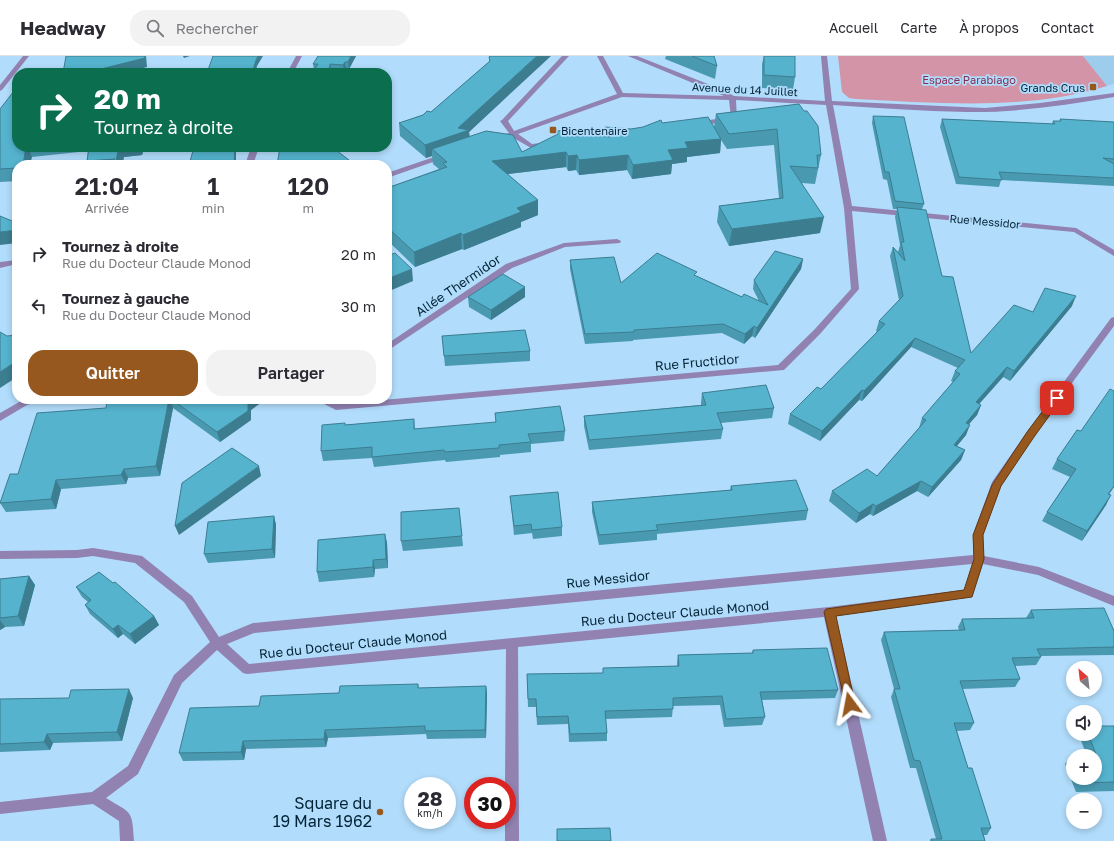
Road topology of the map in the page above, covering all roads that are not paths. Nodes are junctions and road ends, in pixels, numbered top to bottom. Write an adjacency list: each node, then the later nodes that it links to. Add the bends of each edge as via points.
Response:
1 (26, 56): 8 (street)
2 (299, 56): 9 (street)
3 (566, 56): 17 (street, via 504,121)
4 (600, 56): 13 (street)
5 (631, 56): 14 (street, via 722,91)
6 (818, 56): 7 (street)
7 (824, 56): 15 (street, Rue Fructidor)
8 (17, 68)
9 (293, 68)
10 (12, 74): 11 (street)
11 (0, 89)
12 (1114, 95): 15 (street, Avenue du 14 Juillet, via 997,110)
13 (622, 96): 14 (street, Avenue du 14 Juillet); 17 (street, Avenue du 14 Juillet)
14 (732, 98): 15 (street, Avenue du 14 Juillet); 16 (street, via 735,119)
15 (828, 104): 22 (street, Rue Fructidor)
16 (688, 125)
17 (513, 134): 18 (street, Avenue du 14 Juillet); 19 (street, via 531,146)
18 (491, 141)
19 (555, 143)
20 (454, 154): 21 (street)
21 (392, 174)
22 (848, 208): 24 (street, Rue Messidor, via 1076,230); 29 (street, Rue Fructidor, via 855,289 781,368)
23 (617, 240): 28 (street, Allée Thermidor, via 564,245 509,266)
24 (1114, 254)
25 (12, 263): 26 (street)
26 (0, 265)
27 (1114, 320): 35 (street, via 1030,434 996,485 978,535)
28 (392, 345)
29 (392, 402)
30 (22, 404): 33 (street)
31 (330, 404): 32 (street, Rue Fructidor, via 336,407)
32 (370, 404)
33 (0, 418)
34 (0, 555): 38 (street, via 93,552 138,559 188,600)
35 (979, 559): 36 (street, via 1039,571); 37 (street, Rue du Docteur Claude Monod, via 968,594); 38 (street, Rue Messidor, via 253,628)
36 (1114, 601)
37 (830, 612): 39 (street, Rue du Docteur Claude Monod); 44 (street)
38 (217, 642): 39 (street, Rue du Docteur Claude Monod, via 247,669); 40 (street, via 178,679 133,770)
39 (512, 642): 43 (street)
40 (95, 798): 41 (street); 42 (street, via 126,818)
41 (0, 808)
42 (127, 841)
43 (512, 841)
44 (880, 841)

